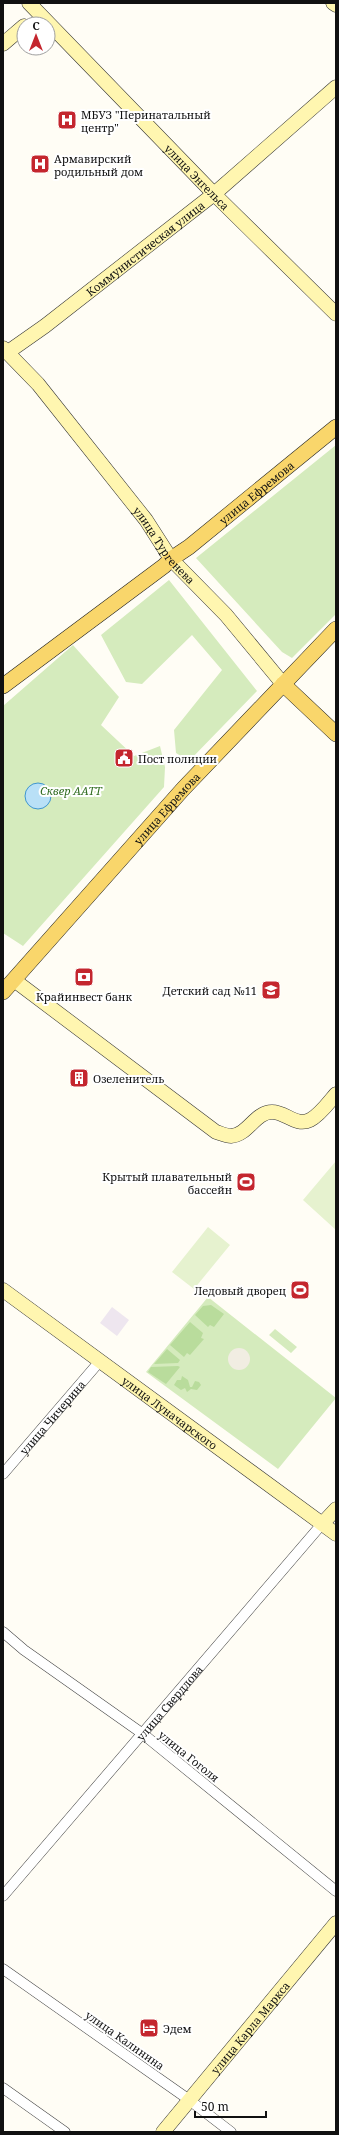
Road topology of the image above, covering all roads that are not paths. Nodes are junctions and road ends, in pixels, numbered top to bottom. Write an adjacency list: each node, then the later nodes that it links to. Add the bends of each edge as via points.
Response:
1 (29, 3): 4 (street, улица Энгельса)
2 (334, 3): 3 (street)
3 (336, 5)
4 (39, 13): 5 (street); 9 (street, улица Энгельса)
5 (35, 16)
6 (16, 33): 7 (street)
7 (3, 44)
8 (336, 87): 9 (street, Коммунистическая улица)
9 (214, 194): 10 (street, улица Энгельса); 11 (street, Коммунистическая улица, via 45,326)
10 (336, 314)
11 (4, 352): 13 (street, улица Тургенева, via 38,384 146,520)
12 (336, 427): 13 (main road, улица Ефремова, via 190,548)
13 (171, 559): 15 (street, улица Тургенева, via 226,615); 16 (main road, улица Ефремова)
14 (336, 629): 15 (main road, улица Ефремова)
15 (283, 684): 17 (main road, улица Тургенева); 18 (main road, улица Ефремова)
16 (3, 686)
17 (336, 734)
18 (9, 976): 19 (main road, улица Ефремова); 20 (street, via 216,1132 230,1136 242,1133 261,1116 271,1112 299,1122 310,1120)
19 (3, 992)
20 (336, 1094)
21 (3, 1290): 22 (street, улица Луначарского)
22 (100, 1361): 23 (street, улица Чичерина); 25 (street, улица Луначарского)
23 (3, 1474)
24 (336, 1509): 25 (street, улица Свердлова)
25 (322, 1524): 26 (street, улица Луначарского); 28 (street, улица Свердлова)
26 (336, 1534)
27 (3, 1632): 28 (street, улица Гоголя, via 24,1650)
28 (143, 1734): 29 (street, улица Гоголя); 30 (street, улица Свердлова)
29 (336, 1891)
30 (3, 1896)
31 (336, 1923): 34 (street, улица Карла Маркса)
32 (3, 1969): 34 (street, улица Калинина)
33 (3, 2088): 35 (street)
34 (188, 2099): 36 (street, улица Карла Маркса); 37 (street, улица Калинина)
35 (65, 2132)
36 (163, 2132)
37 (231, 2132)

